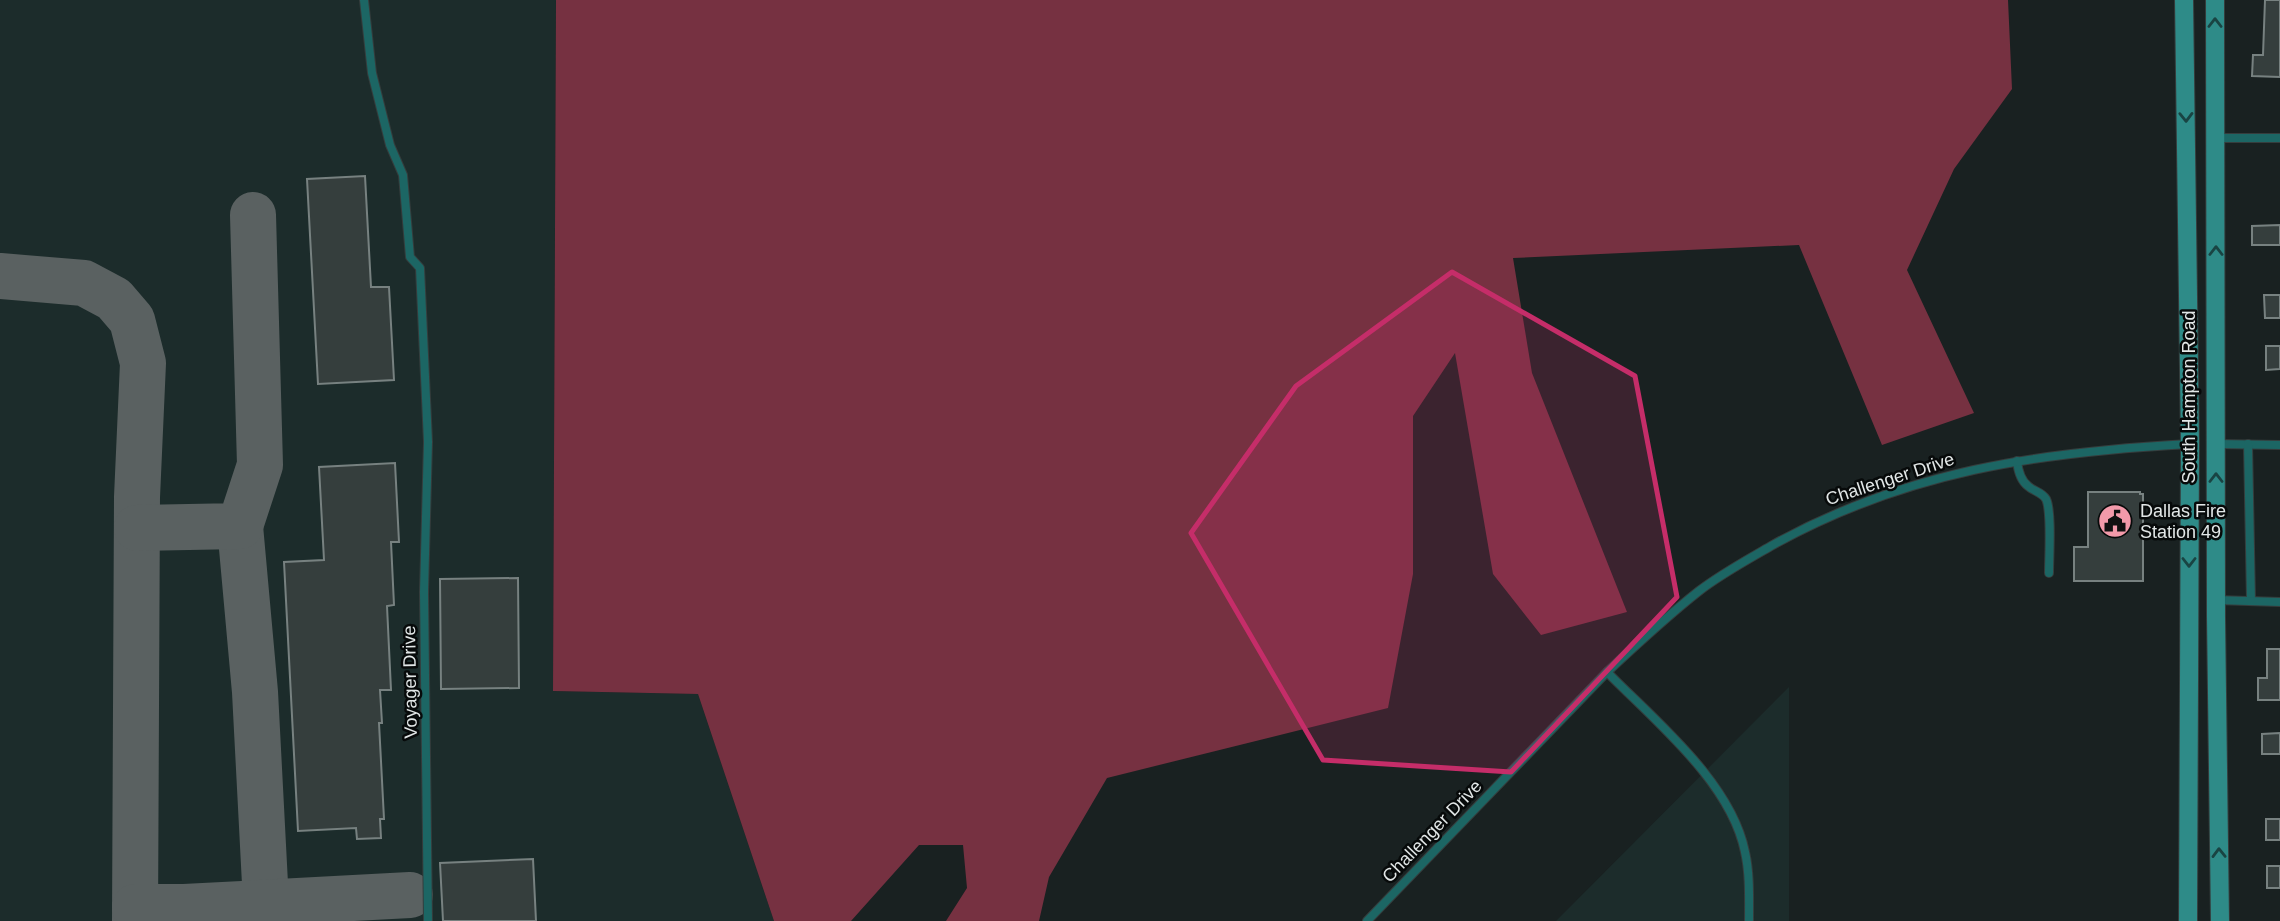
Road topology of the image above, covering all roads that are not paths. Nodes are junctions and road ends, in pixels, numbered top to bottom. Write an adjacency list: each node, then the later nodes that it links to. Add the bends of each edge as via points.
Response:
1 (364, 0): 16 (lane, Voyager Drive, via 372,73 402,175 410,257 420,268 428,442 424,592)
2 (2184, 0): 6 (main road, South Hampton Road, one-way to 6)
3 (2215, 0): 4 (main road, South Hampton Road, one-way to 3)
4 (2215, 138): 5 (lane); 7 (main road, South Hampton Road, one-way to 4)
5 (2280, 138)
6 (2190, 444): 7 (main road); 10 (lane, Challenger Drive, via 2089,450); 19 (main road, South Hampton Road, one-way to 19)
7 (2216, 444): 8 (lane); 12 (main road, South Hampton Road, one-way to 7)
8 (2248, 444): 9 (lane); 13 (lane)
9 (2280, 445)
10 (2017, 461): 11 (lane, via 2027,486 2046,499); 15 (lane, Challenger Drive, via 1916,483 1824,518 1700,590)
11 (2049, 573)
12 (2216, 600): 13 (lane); 20 (main road, South Hampton Road, one-way to 12)
13 (2250, 601): 14 (lane)
14 (2280, 602)
15 (1607, 672): 17 (lane, Challenger Drive); 18 (lane, via 1706,772 1730,812 1745,851)
16 (428, 921)
17 (1367, 921)
18 (1749, 921)
19 (2188, 921)
20 (2220, 921)

